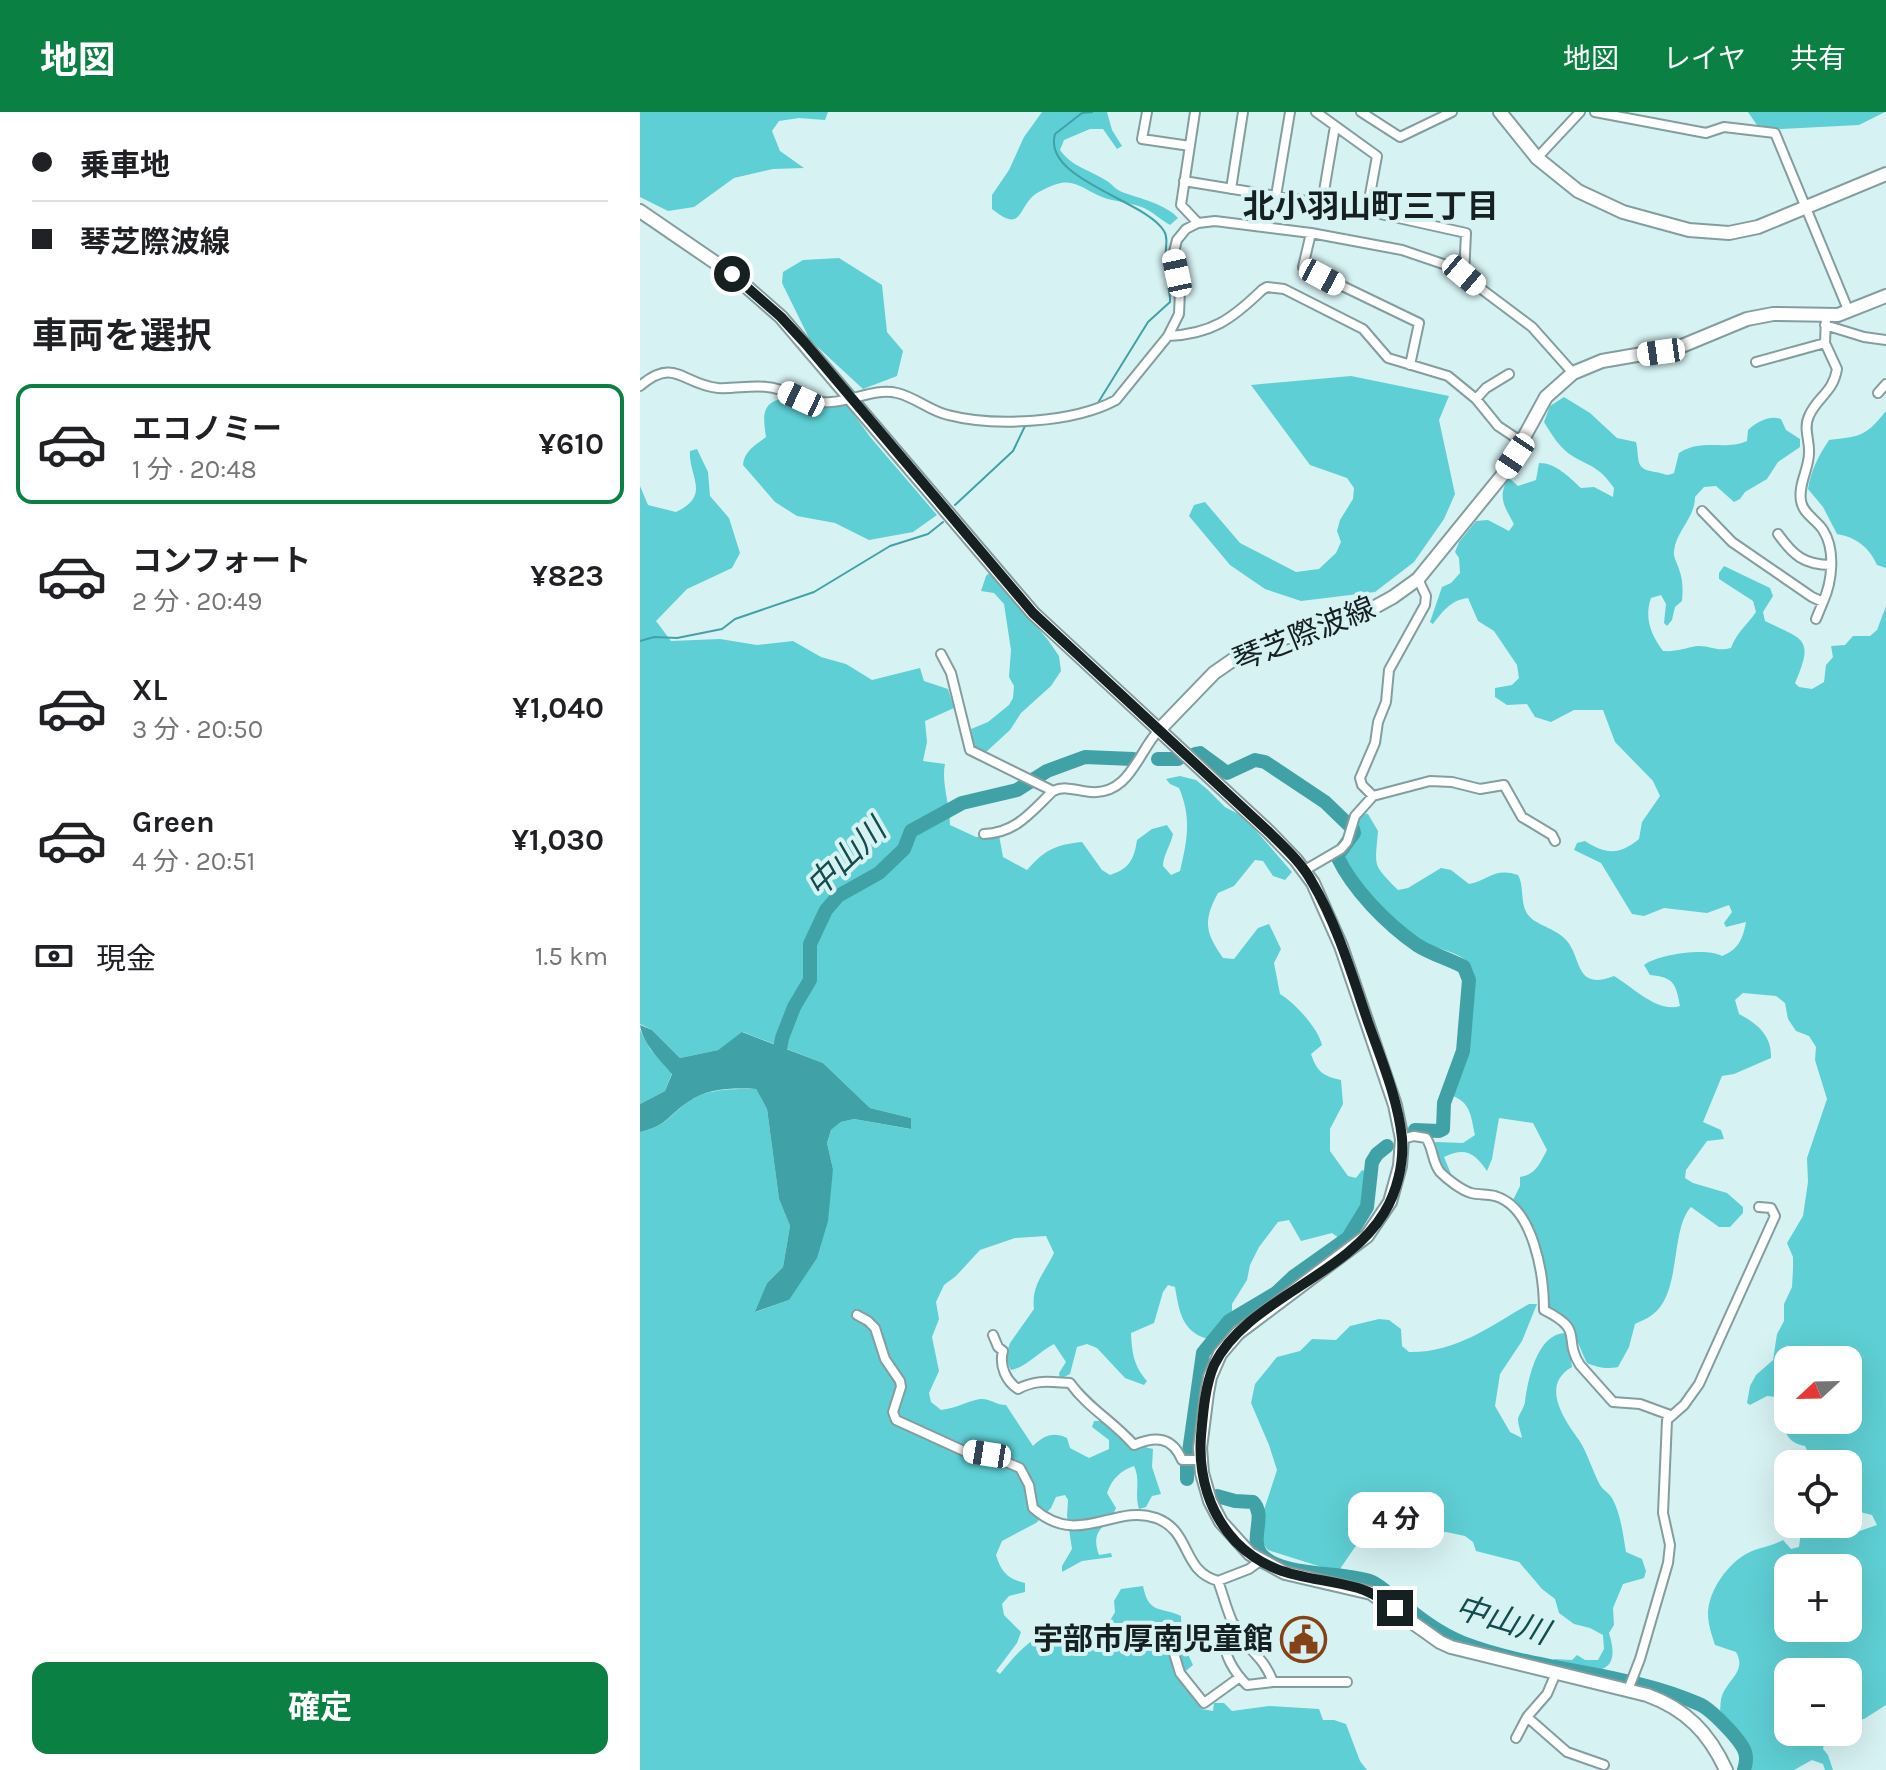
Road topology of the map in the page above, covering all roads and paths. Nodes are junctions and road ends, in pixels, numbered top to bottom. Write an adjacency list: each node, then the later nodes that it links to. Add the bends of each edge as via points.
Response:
1 (1147, 112): 14 (street, via 1142,139)
2 (1195, 112): 14 (street)
3 (1243, 112): 18 (street)
4 (1290, 112): 19 (street)
5 (1316, 112): 13 (street)
6 (1361, 112): 7 (street, via 1400,137)
7 (1452, 112)
8 (1500, 112): 15 (main road)
9 (1565, 112): 12 (street)
10 (1580, 112): 12 (street)
11 (1595, 112): 21 (street, via 1706,133 1724,127 1775,133)
12 (1572, 121): 15 (street)
13 (1335, 126): 20 (street); 23 (street, via 1377,156)
14 (1190, 146): 17 (street)
15 (1537, 158): 21 (main road, via 1578,191 1610,207 1689,230 1745,231)
16 (1886, 174): 21 (main road)
17 (1184, 181): 18 (street); 24 (street, via 1181,205)
18 (1231, 189): 19 (street)
19 (1276, 196): 20 (street)
20 (1322, 203): 23 (street)
21 (1806, 208): 28 (street)
22 (640, 211): 40 (main road, via 760,298)
23 (1367, 211): 26 (street, via 1466,233)
24 (1198, 223): 25 (street); 30 (street, via 1177,240 1173,256 1181,304)
25 (1311, 233): 26 (street, via 1402,250); 34 (street, via 1303,267 1419,323)
26 (1464, 275): 35 (street, via 1532,327)
27 (1886, 296): 28 (main road, 琴芝際波線)
28 (1849, 312): 29 (main road, 琴芝際波線)
29 (1825, 321): 31 (street); 32 (street); 35 (main road, 琴芝際波線, via 1785,313 1760,316 1677,348 1602,361)
30 (1168, 336): 34 (street, via 1220,324 1262,290 1276,287 1363,329 1388,358); 40 (street, via 1116,400 1087,411 1036,420 985,420 947,415 897,393)
31 (1886, 340)
32 (1825, 343): 33 (street); 45 (street, via 1837,369 1830,390 1809,415 1801,501 1824,531)
33 (1756, 362)
34 (1410, 365): 41 (street, via 1448,376)
35 (1573, 373): 42 (main road, 琴芝際波線, via 1546,397)
36 (1509, 374): 41 (street)
37 (1886, 384): 39 (street)
38 (640, 386): 40 (street, via 664,372 677,372 705,386 766,387 815,402)
39 (1878, 393)
40 (851, 397): 50 (main road, via 1033,613)
41 (1476, 399): 42 (street, via 1498,426)
42 (1522, 442): 46 (main road, 琴芝際波線)
43 (1702, 511): 47 (street, via 1732,542)
44 (1778, 534): 45 (street, via 1794,555)
45 (1831, 565): 47 (street)
46 (1418, 579): 50 (main road, 琴芝際波線, via 1364,613 1237,657 1214,673); 52 (street, via 1425,605 1389,670 1375,743 1360,778)
47 (1823, 602): 48 (street)
48 (1816, 619)
49 (941, 654): 51 (street, via 951,673 970,750)
50 (1158, 731): 51 (street, via 1140,761 1113,788); 55 (main road)
51 (1053, 791): 53 (street, via 1021,824)
52 (1373, 796): 54 (street, via 1430,781 1480,789 1504,785 1522,817); 55 (street, via 1355,816 1341,849)
53 (984, 834)
54 (1555, 841)
55 (1305, 870): 56 (main road, via 1358,993)
56 (1402, 1139): 60 (street, via 1426,1138 1441,1173 1470,1193 1495,1196 1515,1209 1541,1268 1544,1310 1571,1330 1576,1360 1613,1402 1640,1404); 61 (main road, via 1394,1191 1367,1236 1238,1333 1220,1354 1210,1377)
57 (1759, 1207): 60 (street, via 1771,1208 1775,1216 1699,1384)
58 (857, 1315): 63 (street, via 875,1328 885,1359 900,1381 896,1420 964,1451 1020,1468 1033,1508 1047,1519 1080,1527 1137,1514 1169,1523 1203,1575)
59 (993, 1335): 61 (street, via 1014,1387 1038,1381 1070,1383 1084,1403 1134,1445 1156,1438 1174,1446 1182,1460)
60 (1670, 1415): 70 (street, via 1663,1513 1668,1563)
61 (1201, 1460): 62 (main road, via 1221,1522)
62 (1260, 1561): 63 (street); 66 (main road, via 1294,1576 1371,1593 1440,1642 1461,1650)
63 (1218, 1581): 64 (street)
64 (1235, 1625): 67 (street, via 1224,1643); 68 (street, via 1266,1664)
65 (1173, 1650): 67 (street, via 1180,1673 1204,1703)
66 (1556, 1673): 70 (main road); 71 (street, via 1547,1694)
67 (1240, 1677): 68 (street, via 1247,1685)
68 (1273, 1682): 69 (street)
69 (1347, 1682)
70 (1629, 1684): 74 (main road, via 1693,1720 1711,1740)
71 (1527, 1717): 72 (street); 73 (street, via 1567,1752)
72 (1516, 1738)
73 (1604, 1765)
74 (1726, 1770)

